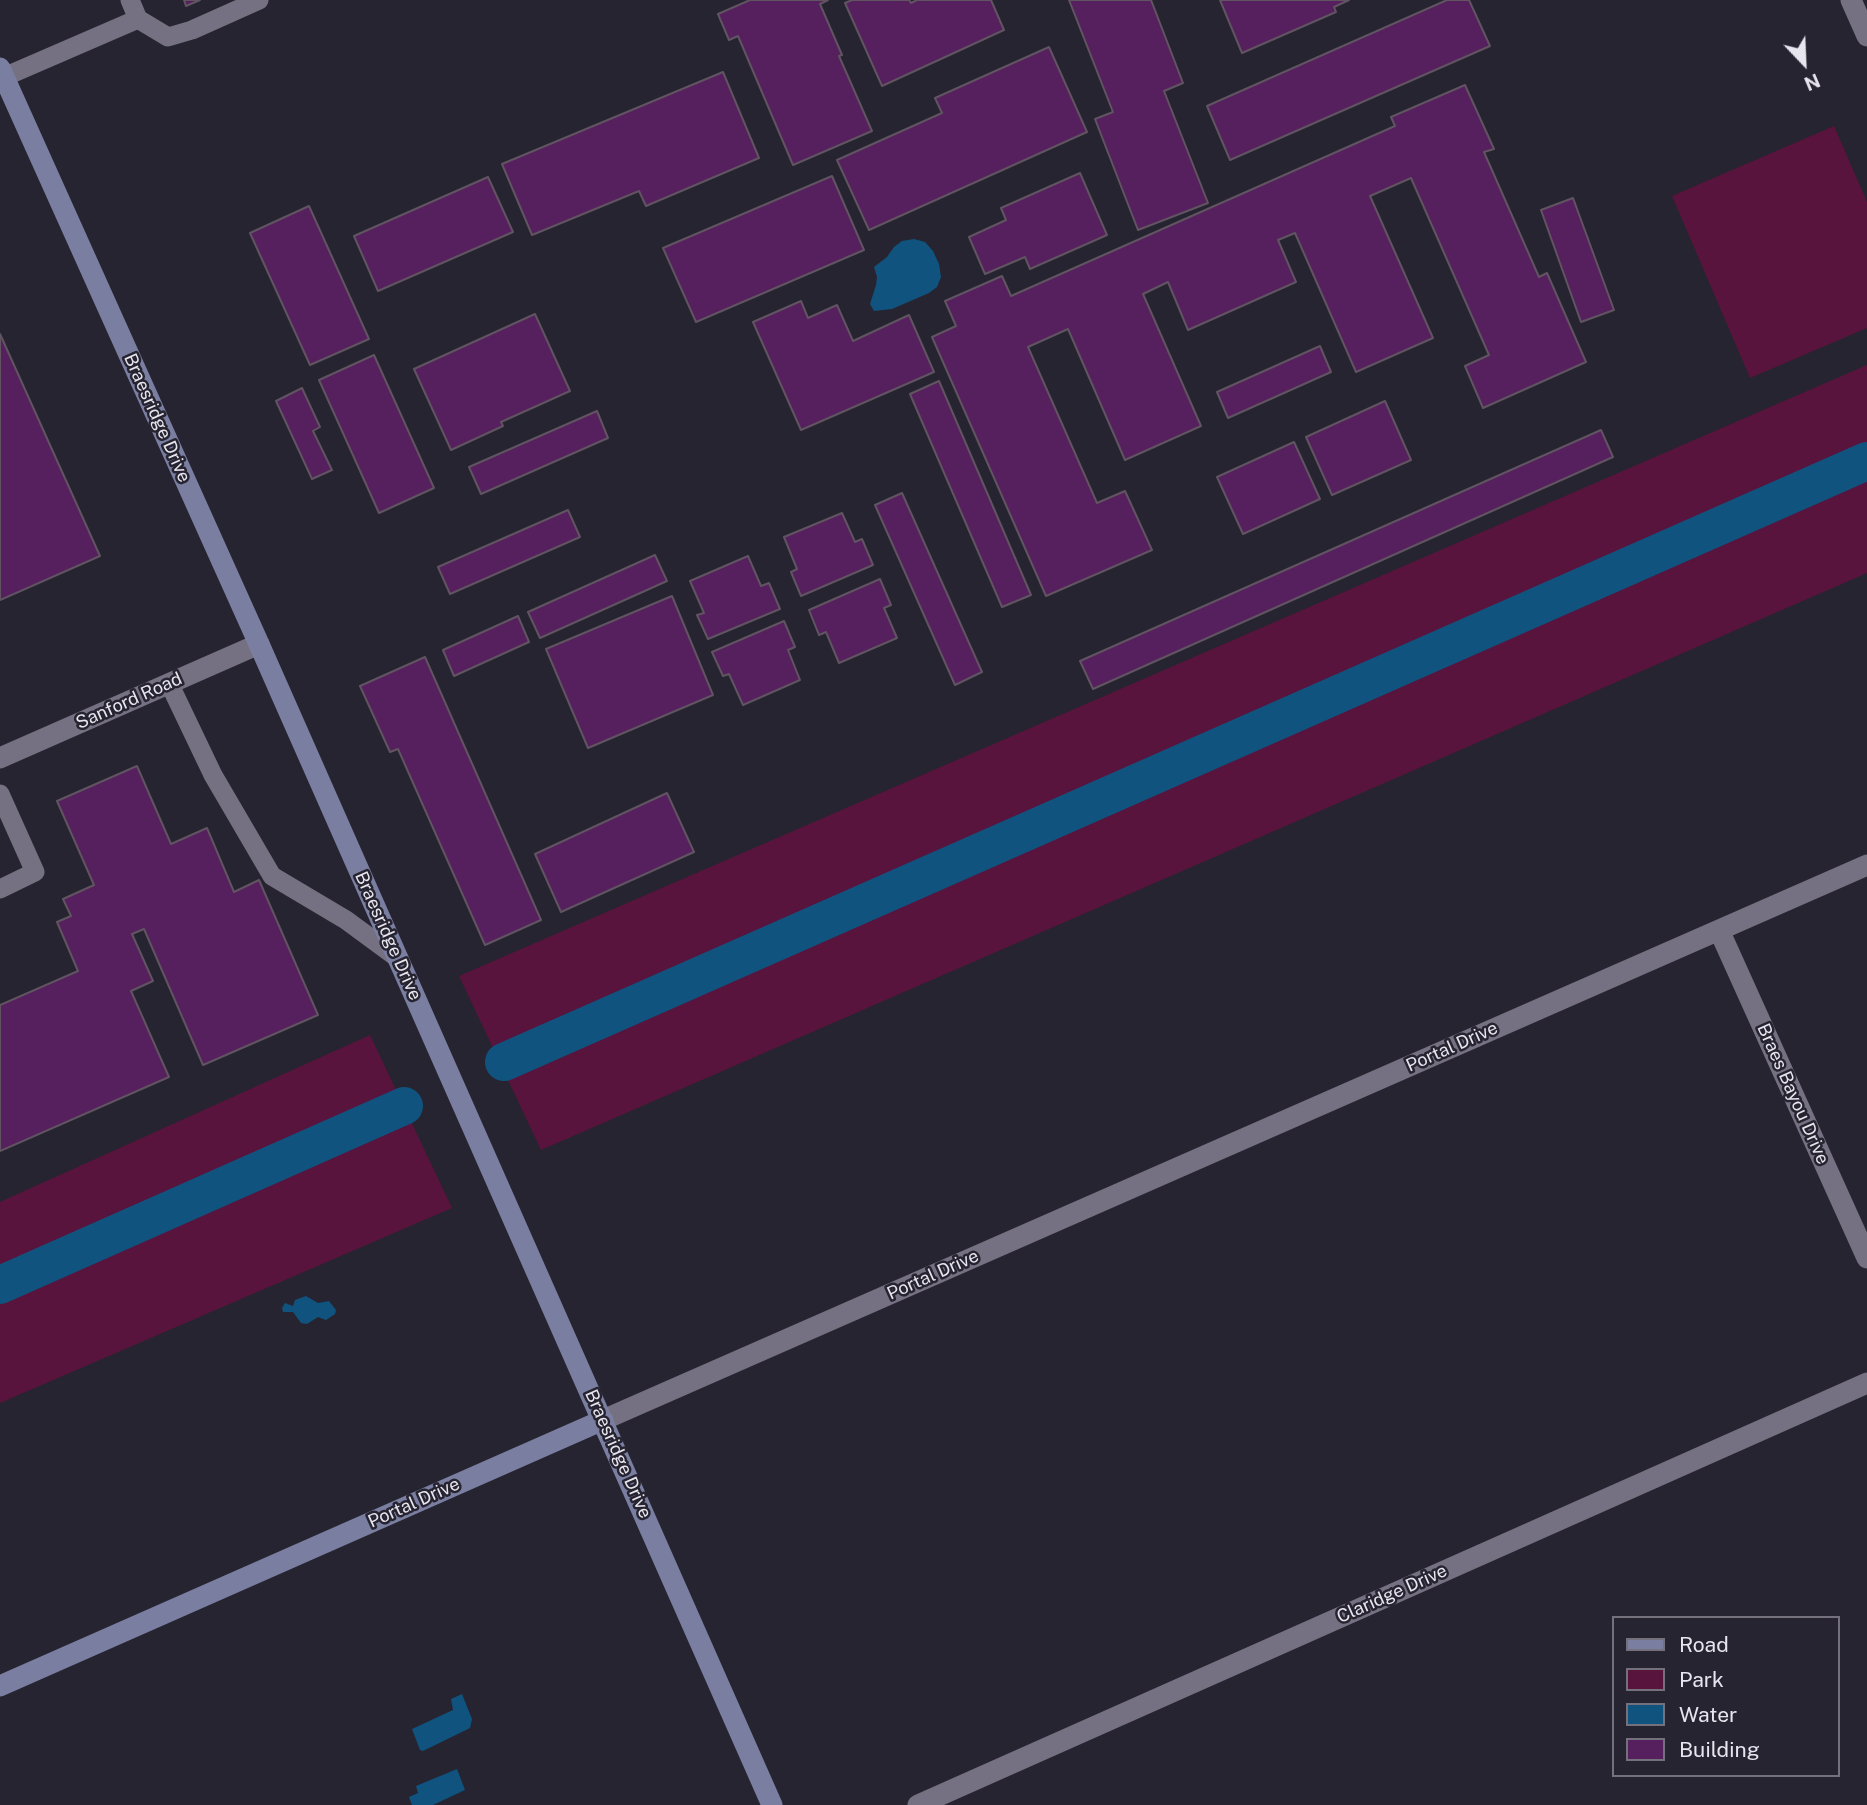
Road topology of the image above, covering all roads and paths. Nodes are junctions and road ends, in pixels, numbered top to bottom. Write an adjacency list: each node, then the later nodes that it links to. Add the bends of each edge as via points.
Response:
1 (130, 0): 4 (lane)
2 (259, 0): 4 (lane, via 168,37)
3 (1851, 0): 5 (street)
4 (138, 19): 6 (lane)
5 (1867, 36)
6 (2, 73): 7 (street, Braesridge Drive)
7 (259, 644): 8 (street, Sanford Road); 14 (street, Braesridge Drive)
8 (169, 684): 9 (street, Sanford Road); 14 (lane, via 213,775 272,876 346,920)
9 (0, 758)
10 (0, 794): 12 (lane, via 36,872)
11 (1867, 865): 13 (street, Portal Drive)
12 (0, 889)
13 (1718, 930): 15 (street, Braes Bayou Drive); 17 (street, Portal Drive)
14 (399, 960): 17 (street, Braesridge Drive)
15 (1867, 1258)
16 (1867, 1383): 20 (street, Claridge Drive)
17 (603, 1420): 18 (street, Portal Drive); 19 (street, Braesridge Drive)
18 (0, 1686)
19 (772, 1805)
20 (918, 1805)

